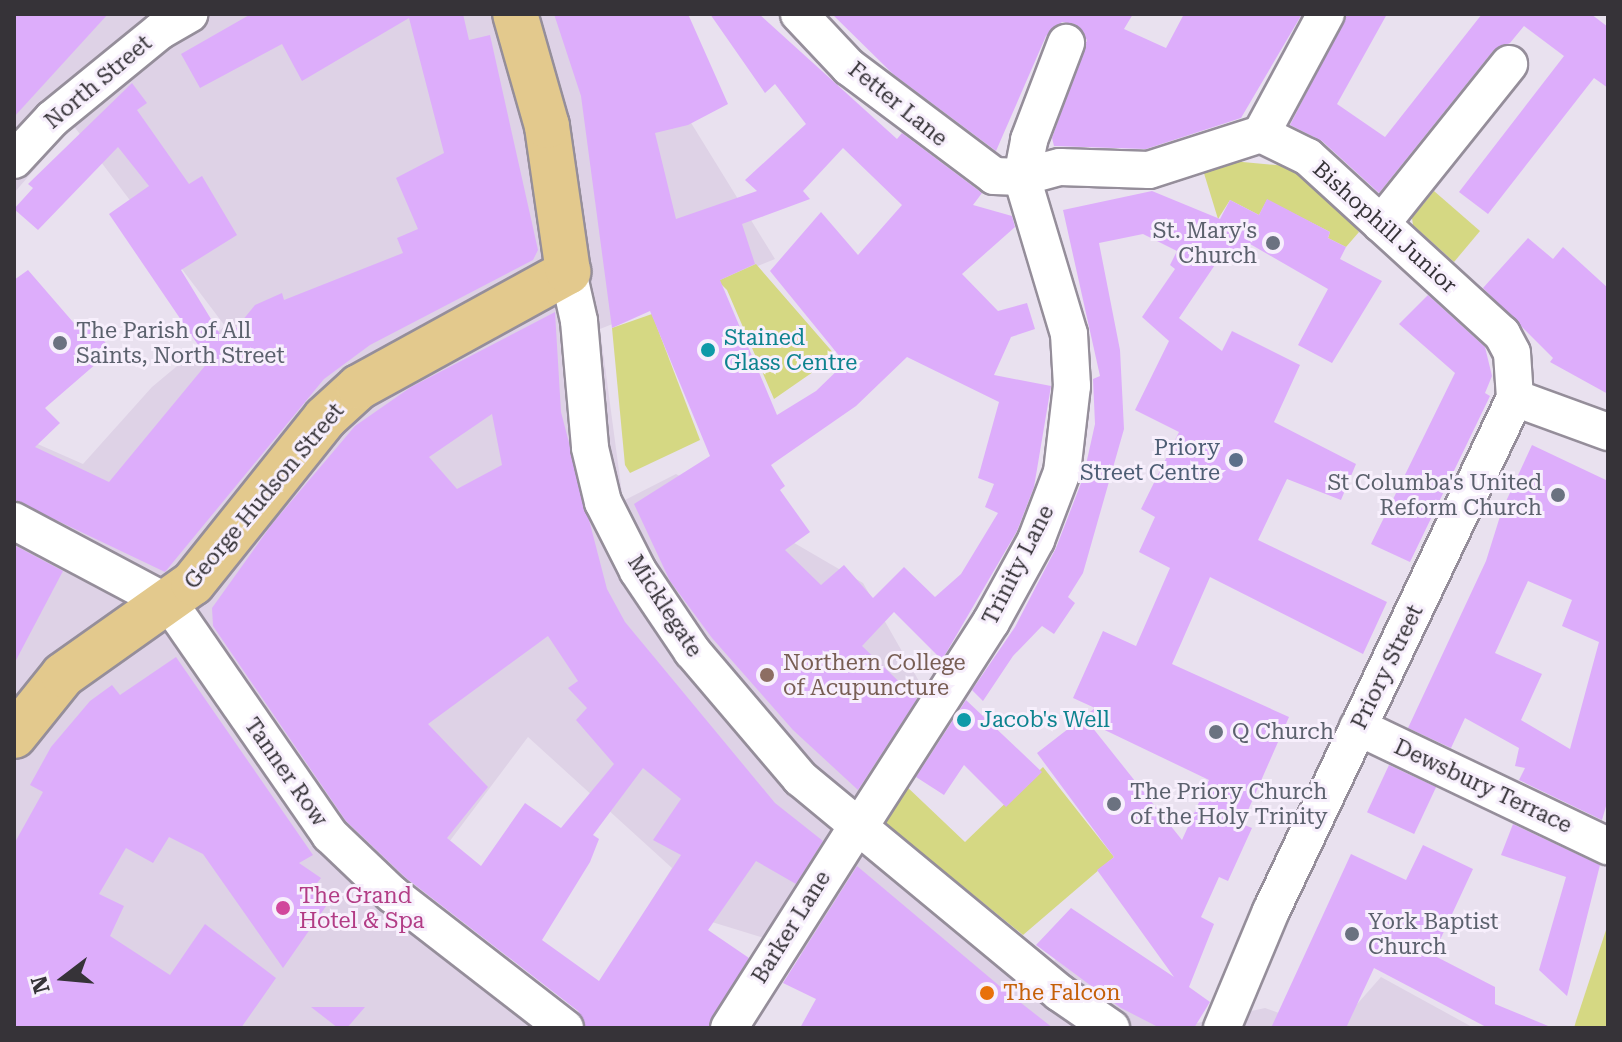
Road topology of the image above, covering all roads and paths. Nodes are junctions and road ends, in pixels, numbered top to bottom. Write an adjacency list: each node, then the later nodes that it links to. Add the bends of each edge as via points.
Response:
1 (190, 14): 8 (street, North Street, via 160,31 52,119)
2 (515, 14): 11 (main road, Micklegate, via 547,126)
3 (799, 14): 9 (street, Fetter Lane, via 849,67 940,140 994,176)
4 (1326, 14): 7 (street)
5 (1066, 43): 9 (street)
6 (1509, 64): 10 (street)
7 (1261, 134): 9 (street, via 1149,170 1060,167); 10 (street, Bishophill Junior, via 1308,157)
8 (14, 160)
9 (1015, 178): 18 (street, Trinity Lane, via 1069,334 1072,386 1062,472 1036,540 921,736)
10 (1381, 224): 12 (street, Bishophill Junior, via 1502,334 1512,353)
11 (568, 272): 15 (main road, George Hudson Street, via 359,387 325,418); 18 (street, Micklegate, via 579,321 594,468 603,502 638,571 692,651 800,778)
12 (1515, 398): 13 (street); 16 (street, Priory Street)
13 (1608, 432)
14 (14, 521): 15 (street, Tanner Row)
15 (170, 604): 17 (main road, George Hudson Street, via 63,675); 20 (street, Tanner Row, via 330,835 392,894)
16 (1358, 727): 19 (street, Dewsbury Terrace); 23 (street, Priory Street)
17 (14, 736)
18 (857, 829): 21 (street, Barker Lane); 22 (street, Micklegate)
19 (1608, 846)
20 (565, 1028)
21 (729, 1028)
22 (1111, 1028)
23 (1222, 1028)

